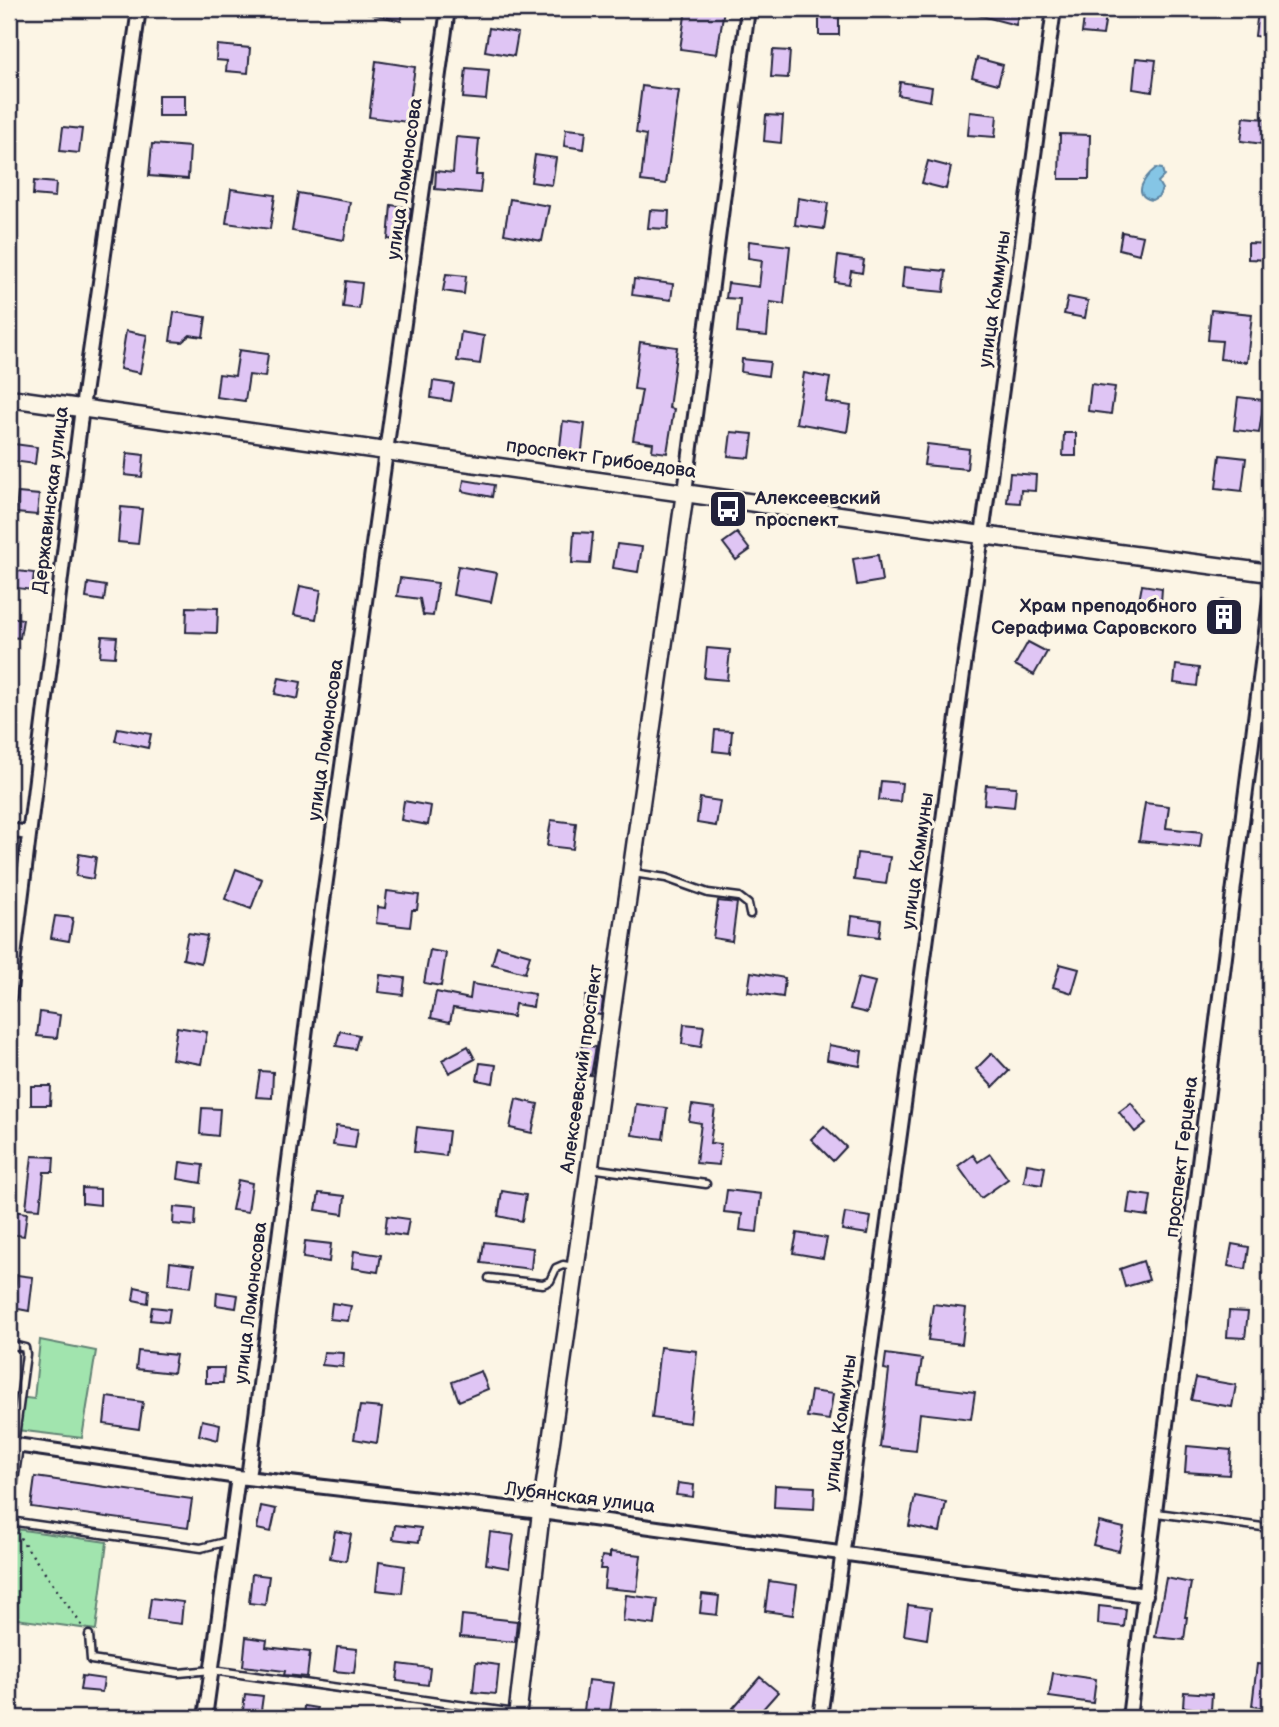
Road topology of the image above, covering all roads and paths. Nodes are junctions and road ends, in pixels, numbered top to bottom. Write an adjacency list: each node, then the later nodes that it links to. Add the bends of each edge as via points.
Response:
1 (139, 9): 6 (street, Державинская улица)
2 (448, 9): 7 (street, улица Ломоносова)
3 (748, 9): 8 (street, Алексеевский проспект)
4 (1054, 9): 9 (street, улица Коммуны)
5 (9, 398): 6 (street, проспект Грибоедова)
6 (82, 408): 7 (street, проспект Грибоедова); 13 (street, Державинская улица)
7 (385, 450): 8 (street, проспект Грибоедова); 23 (street, улица Ломоносова)
8 (685, 492): 9 (street, проспект Грибоедова); 14 (street, Алексеевский проспект)
9 (982, 535): 10 (street, проспект Грибоедова); 30 (street, улица Коммуны)
10 (1270, 573)
11 (1270, 600): 25 (street, проспект Герцена)
12 (9, 830): 13 (street)
13 (28, 833): 16 (street, Державинская улица)
14 (631, 873): 15 (lane, via 739,897 748,904); 17 (street, Алексеевский проспект)
15 (750, 914)
16 (9, 997)
17 (589, 1168): 18 (lane); 19 (street, Алексеевский проспект)
18 (706, 1184)
19 (575, 1267): 20 (lane, via 556,1268 550,1281 543,1284); 24 (street, Алексеевский проспект)
20 (489, 1278)
21 (9, 1344): 22 (lane, via 25,1348 26,1354)
22 (14, 1445): 23 (street, Лубянская улица); 26 (lane)
23 (243, 1478): 24 (street, Лубянская улица); 29 (street, улица Ломоносова)
24 (541, 1512): 30 (street, Лубянская улица); 34 (street, Алексеевский проспект)
25 (1157, 1513): 27 (lane); 31 (street, проспект Герцена)
26 (9, 1519): 29 (lane, via 201,1548)
27 (1270, 1528)
28 (16, 1531): 32 (path)
29 (229, 1540): 33 (street, улица Ломоносова)
30 (843, 1553): 31 (street, Лубянская улица); 36 (street, улица Коммуны)
31 (1146, 1595): 37 (street, проспект Герцена)
32 (89, 1635): 33 (lane, via 91,1660 179,1673)
33 (212, 1670): 34 (lane); 35 (street, улица Ломоносова)
34 (517, 1716)
35 (205, 1718)
36 (820, 1718)
37 (1129, 1718)

